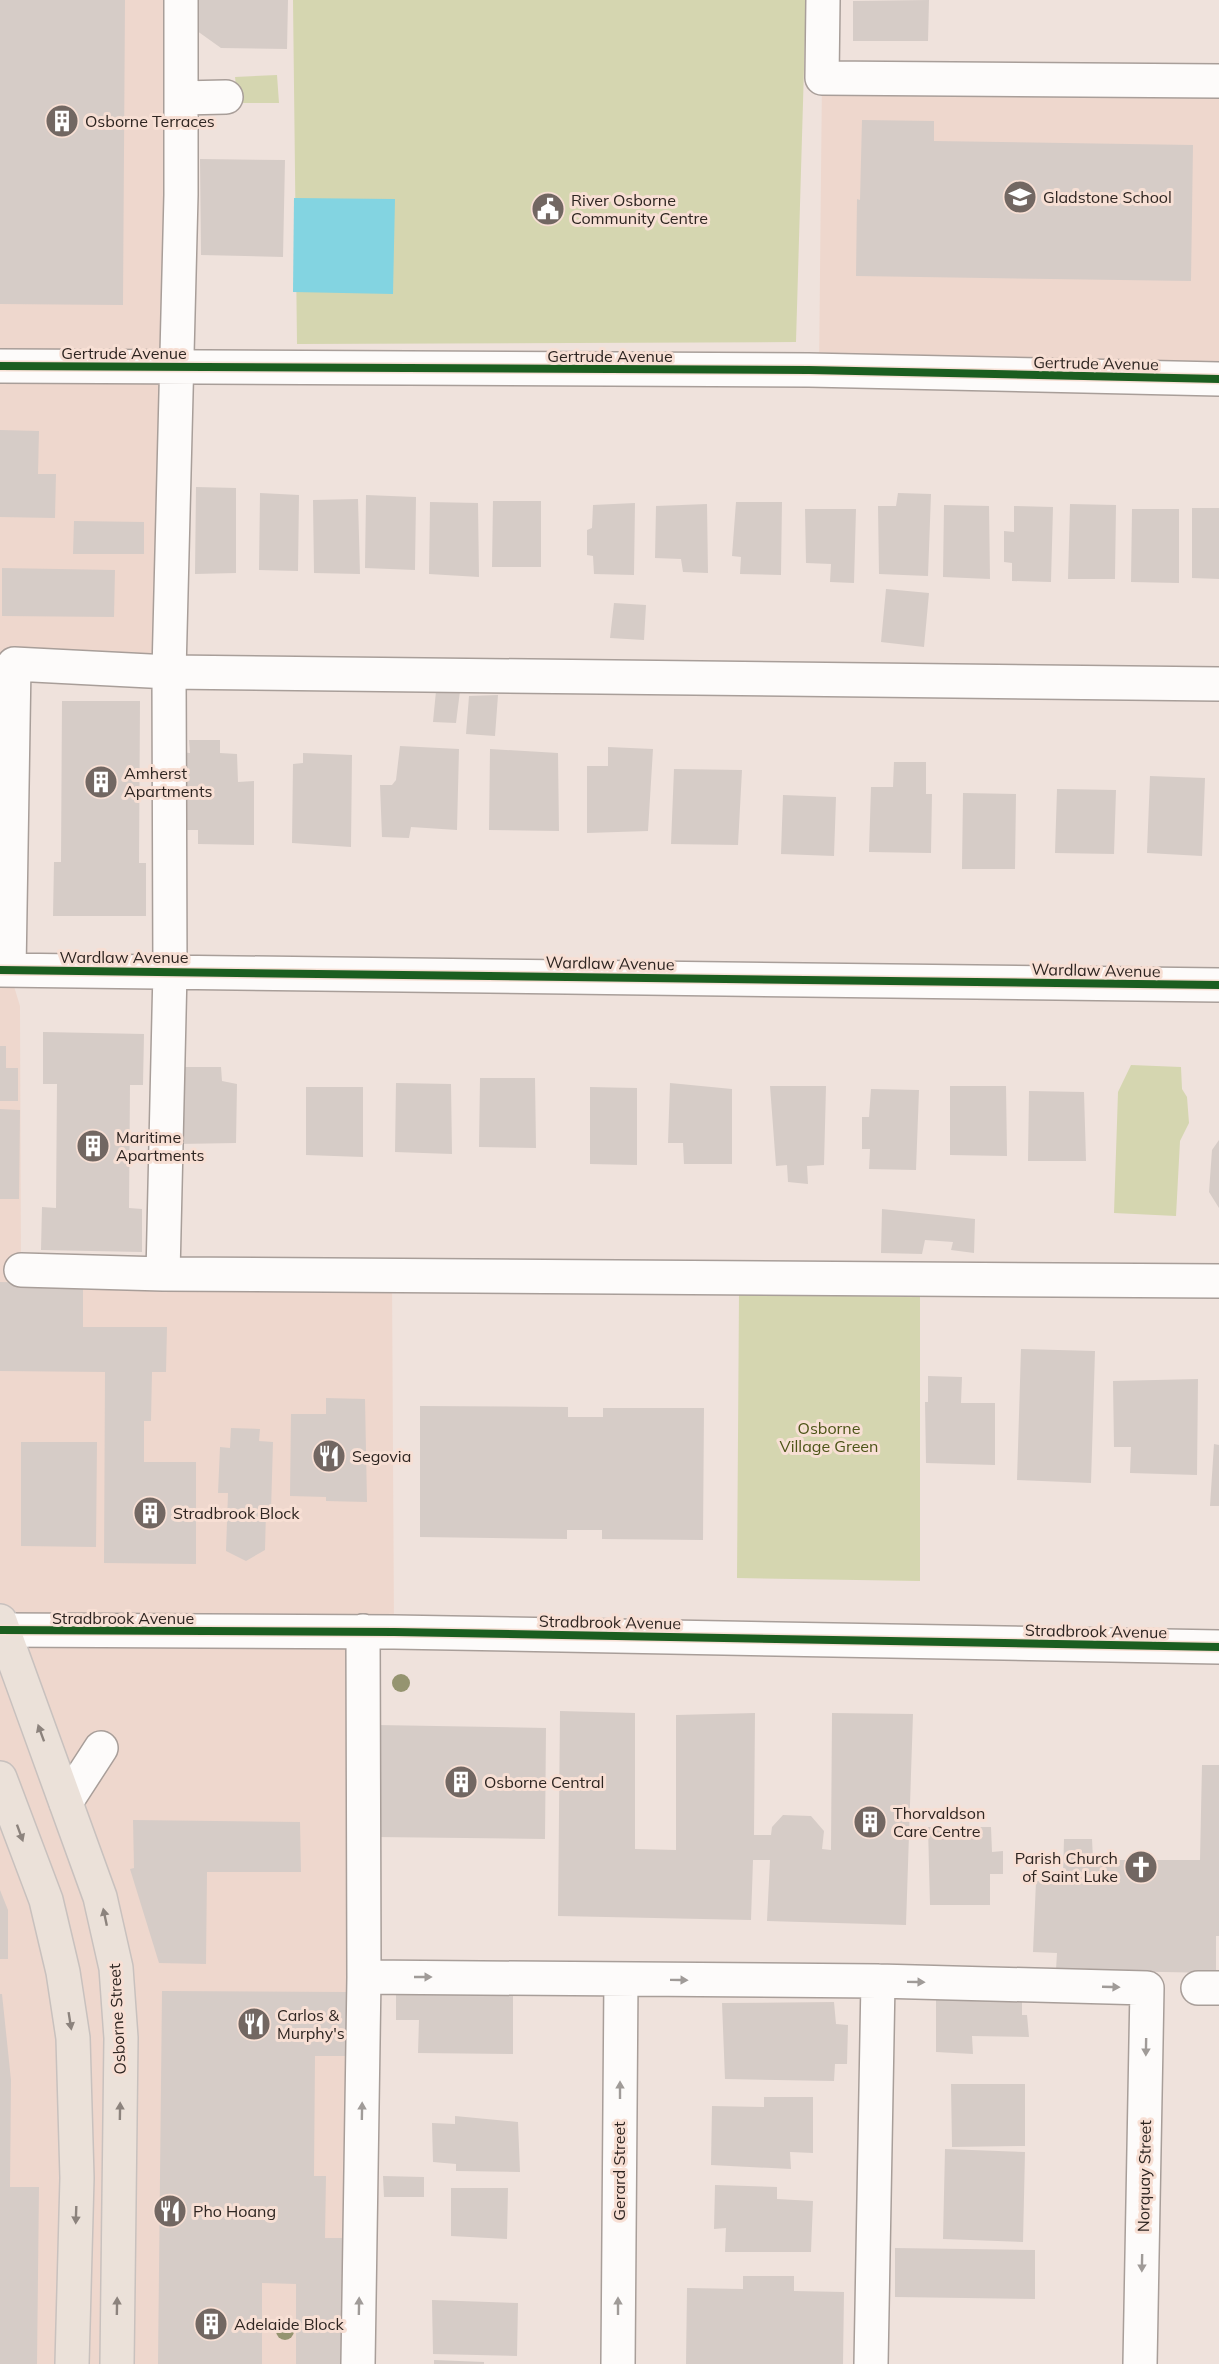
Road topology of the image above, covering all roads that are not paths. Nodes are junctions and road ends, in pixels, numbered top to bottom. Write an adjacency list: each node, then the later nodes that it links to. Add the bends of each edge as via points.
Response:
1 (181, 0): 5 (street)
2 (824, 0): 3 (street, via 822,78)
3 (1219, 81)
4 (226, 97): 5 (street)
5 (181, 98): 7 (street)
6 (0, 366): 7 (street, Gertrude Avenue)
7 (178, 367): 8 (street, Gertrude Avenue, via 809,370); 9 (street)
8 (1219, 379)
9 (169, 672): 10 (street); 11 (street, via 14,664); 12 (street)
10 (1219, 684)
11 (5, 970): 12 (street, Wardlaw Avenue)
12 (170, 970): 13 (street, Wardlaw Avenue); 15 (street)
13 (1219, 985)
14 (21, 1270): 15 (street)
15 (164, 1274): 16 (street)
16 (1219, 1281)
17 (1, 1628): 18 (street, Stradbrook Avenue); 22 (main road, Osborne Street, one-way to 17)
18 (363, 1632): 19 (street, Stradbrook Avenue); 23 (street)
19 (1219, 1647)
20 (101, 1748): 22 (street)
21 (0, 1778): 26 (main road, one-way to 26, via 46,1900 73,2038 77,2178)
22 (66, 1802): 27 (main road, Osborne Street, one-way to 22, via 121,2038 116,1968 100,1897)
23 (364, 1977): 24 (street, one-way to 24); 28 (street, one-way to 23)
24 (621, 1979): 25 (street, one-way to 25); 29 (street, Gerard Street, one-way to 24)
25 (878, 1982): 30 (street); 31 (street, Norquay Street, one-way to 31, via 1147,1988)
26 (72, 2364)
27 (117, 2364)
28 (358, 2364)
29 (618, 2364)
30 (871, 2364)
31 (1140, 2364)

